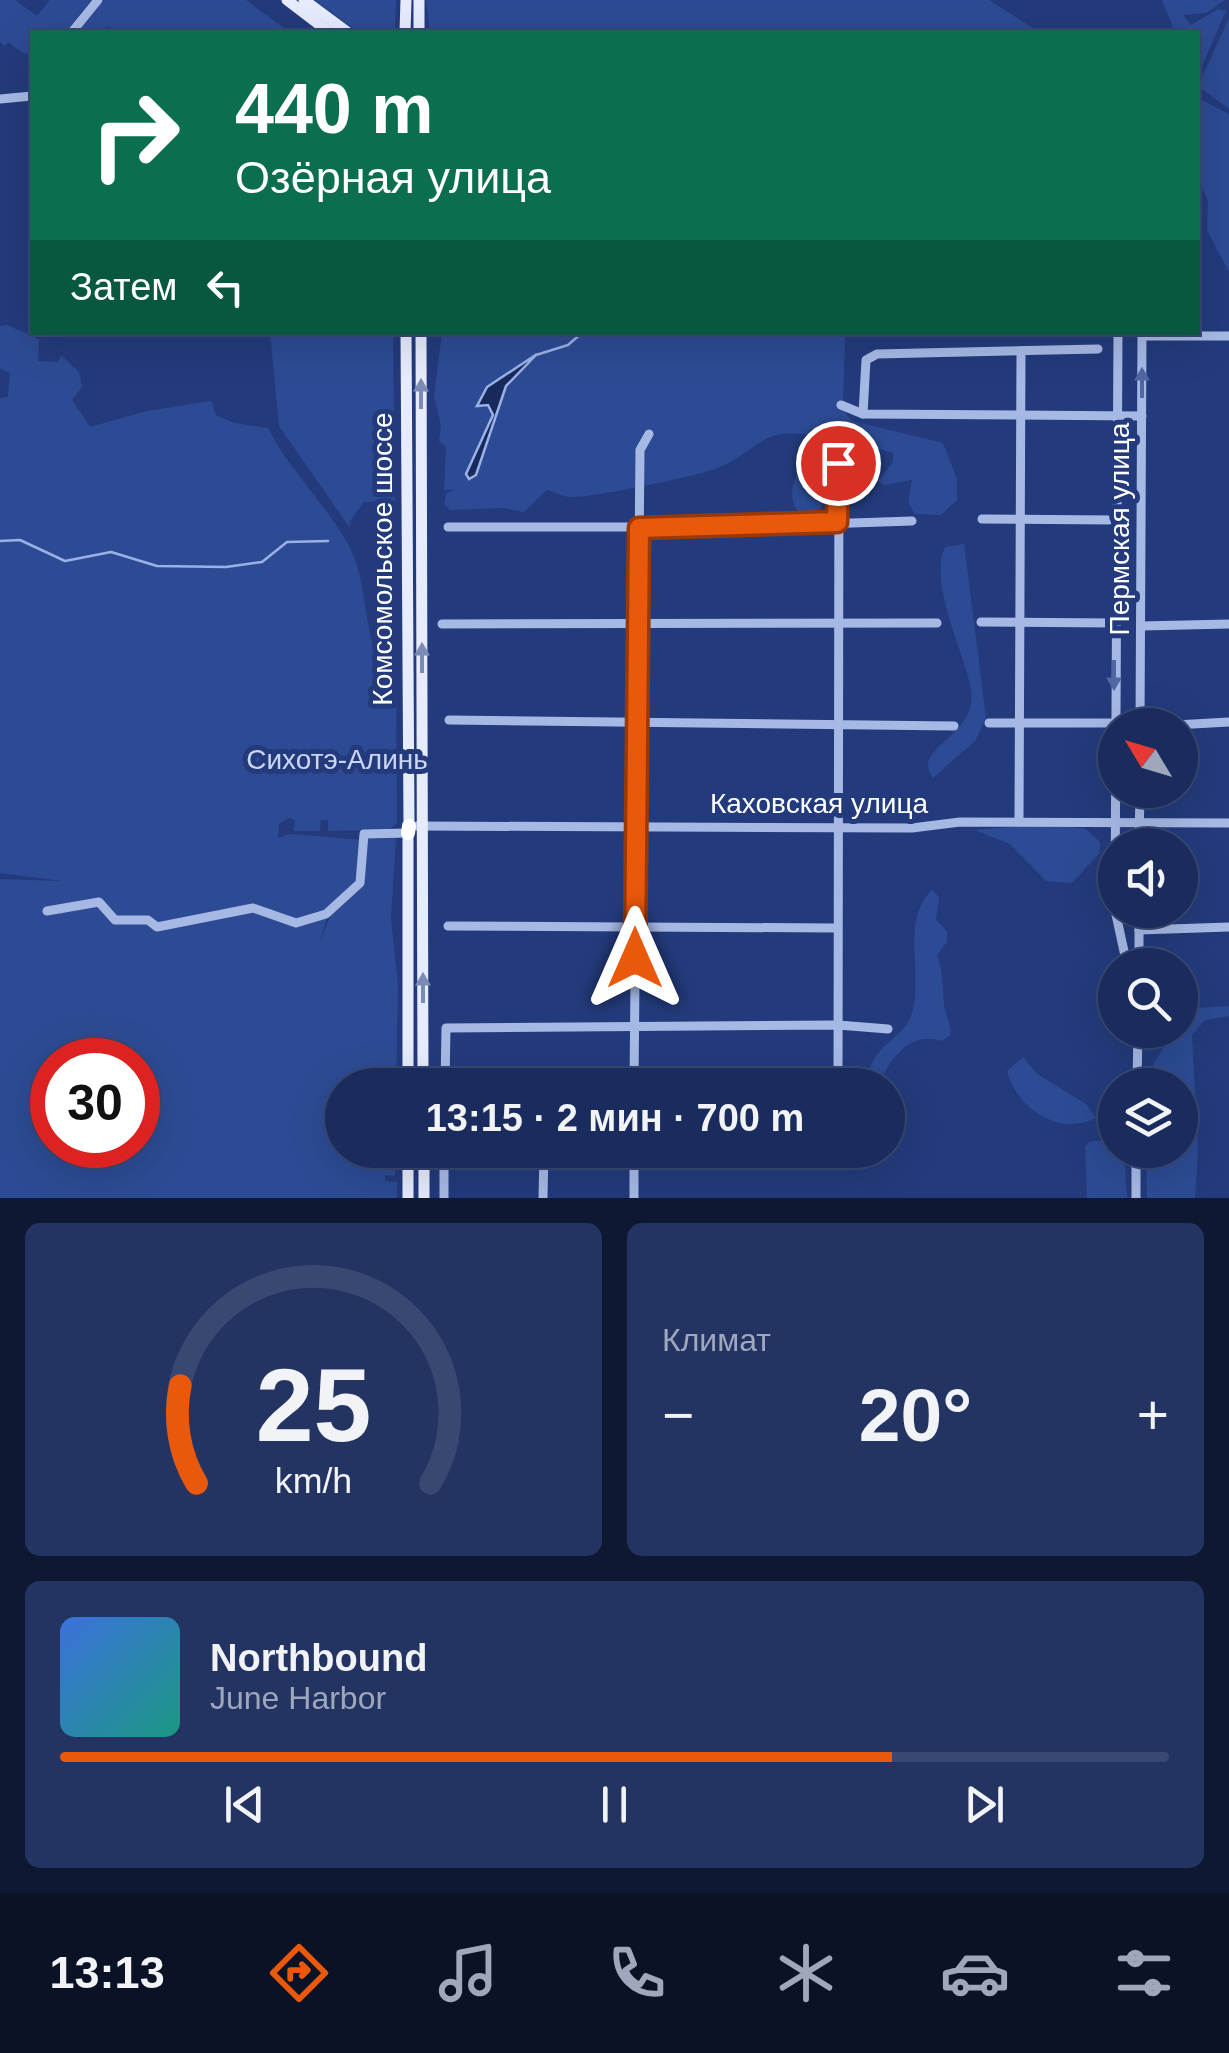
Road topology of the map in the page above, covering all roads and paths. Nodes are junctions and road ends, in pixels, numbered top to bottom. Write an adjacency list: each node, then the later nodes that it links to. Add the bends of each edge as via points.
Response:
1 (98, 0): 7 (street)
2 (287, 0): 6 (main road)
3 (304, 0): 6 (main road)
4 (406, 0): 8 (main road)
5 (419, 0): 9 (main road)
6 (322, 27)
7 (74, 30)
8 (406, 30)
9 (419, 30)
10 (30, 95): 11 (street)
11 (0, 99)
12 (406, 335): 62 (main road, Комсомольское шоссе)
13 (421, 335): 62 (main road, Комсомольское шоссе, one-way to 13)
14 (1118, 335): 22 (street)
15 (1142, 335): 23 (street, Пермская улица, one-way to 15)
16 (1186, 335): 17 (street)
17 (1229, 336)
18 (1098, 348): 19 (street)
19 (1020, 351): 21 (street, via 869,356); 24 (street)
20 (842, 404): 21 (street)
21 (863, 414): 24 (street)
22 (1116, 416): 23 (street); 24 (street); 29 (street)
23 (1142, 416): 42 (street, Пермская улица)
24 (1020, 418): 28 (street)
25 (649, 434): 33 (street, via 640,450)
26 (839, 434): 31 (street)
27 (982, 519): 28 (street)
28 (1020, 520): 29 (street); 35 (street)
29 (1115, 520): 37 (street)
30 (912, 521): 31 (street)
31 (837, 522): 33 (street); 41 (street)
32 (448, 527): 33 (street)
33 (639, 528): 39 (street)
34 (981, 622): 35 (street)
35 (1020, 622): 37 (street); 51 (street)
36 (937, 623): 41 (street)
37 (1114, 623): 43 (street, one-way to 43)
38 (445, 624): 39 (street)
39 (637, 624): 41 (street); 46 (street)
40 (1229, 624): 42 (street)
41 (838, 626): 47 (street)
42 (1141, 626): 44 (street, Пермская улица)
43 (1114, 708)
44 (1140, 708)
45 (450, 720): 46 (street)
46 (638, 720): 47 (street); 60 (street)
47 (836, 722): 53 (street); 61 (street)
48 (1098, 722): 51 (street)
49 (1229, 722): 52 (street)
50 (989, 724): 51 (street)
51 (1019, 724): 56 (street)
52 (1198, 724)
53 (954, 726)
54 (1114, 808): 57 (street)
55 (1140, 808): 58 (street)
56 (1019, 822): 57 (street, Каховская улица); 61 (street, Каховская улица)
57 (1114, 822): 58 (street, Каховская улица); 63 (street)
58 (1140, 822): 59 (street, Каховская улица); 64 (street)
59 (1229, 822)
60 (634, 826): 61 (street, Каховская улица); 62 (street, Каховская улица); 66 (street)
61 (835, 826): 69 (street)
62 (417, 828): 65 (street, Каховская улица, via 364,834 360,883 326,914 296,922 253,908 157,926 115,920 99,902); 75 (main road, Комсомольское шоссе); 76 (main road, Комсомольское шоссе, one-way to 62)
63 (1114, 828)
64 (1140, 828)
65 (46, 911)
66 (635, 925): 67 (street); 69 (street); 72 (street)
67 (448, 926)
68 (1229, 927): 70 (street)
69 (836, 928): 73 (street)
70 (1139, 930): 71 (street)
71 (1139, 948)
72 (636, 1026): 73 (street); 77 (street, via 446,1028); 78 (street)
73 (838, 1026): 74 (street); 79 (street)
74 (888, 1029)
75 (409, 1068)
76 (424, 1068)
77 (445, 1068)
78 (635, 1068)
79 (838, 1068)
80 (408, 1168): 86 (main road)
81 (424, 1168): 87 (main road)
82 (444, 1168): 88 (street)
83 (544, 1168): 89 (street)
84 (634, 1168): 90 (street)
85 (1136, 1168): 91 (street)
86 (408, 1198)
87 (424, 1198)
88 (444, 1198)
89 (543, 1198)
90 (634, 1198)
91 (1136, 1198)

